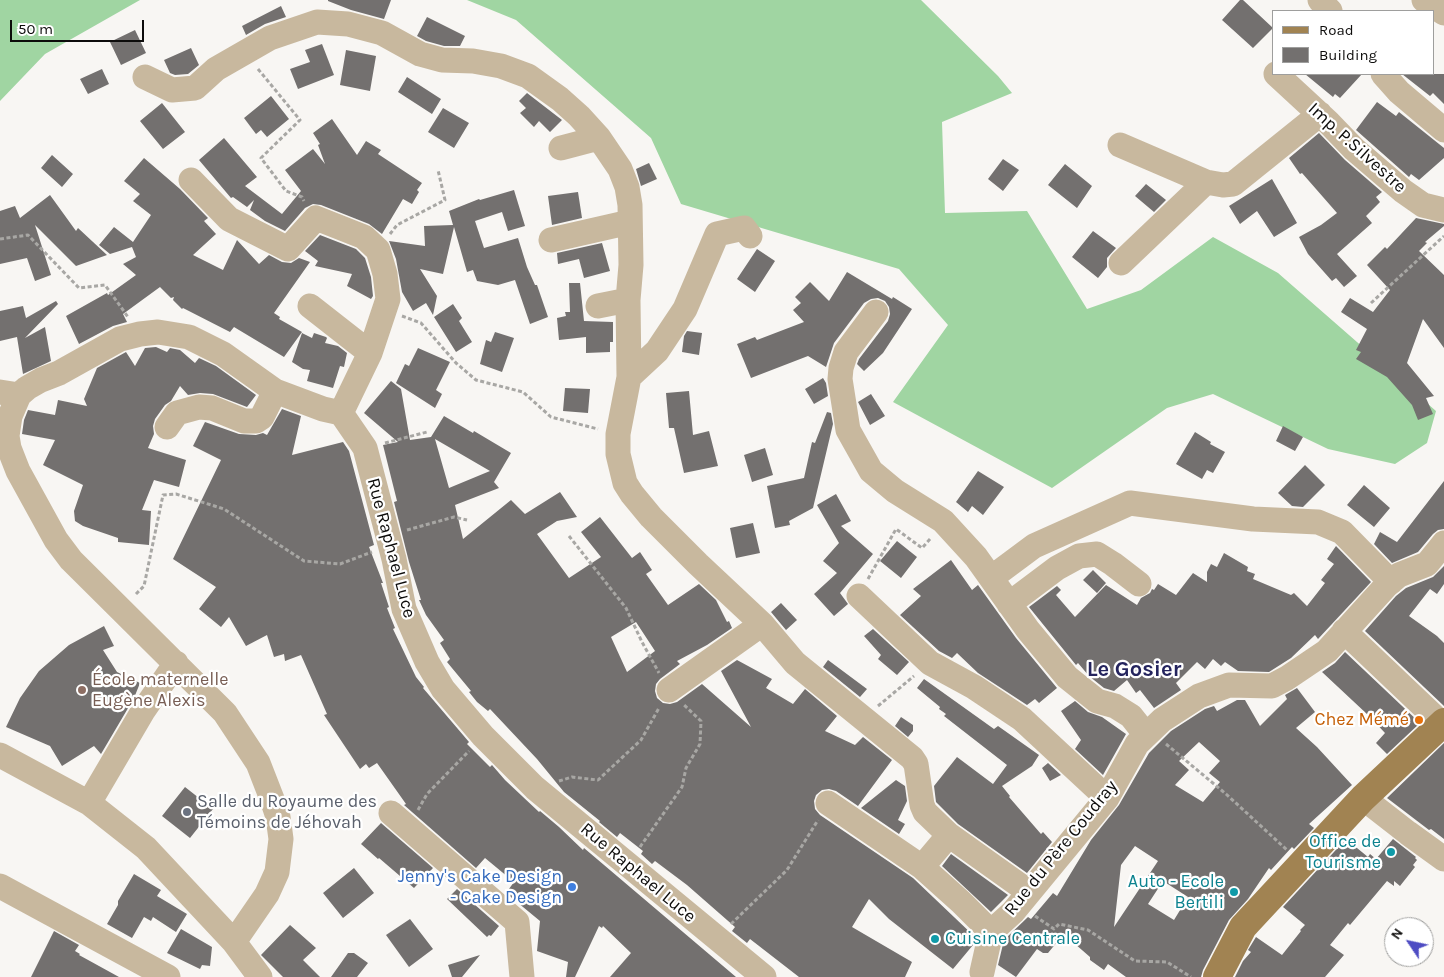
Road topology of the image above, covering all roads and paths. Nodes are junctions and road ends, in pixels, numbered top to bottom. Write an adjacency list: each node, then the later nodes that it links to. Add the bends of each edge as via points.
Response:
1 (1320, 0): 3 (street)
2 (1424, 0): 4 (street)
3 (1329, 10)
4 (1444, 13)
5 (244, 52): 6 (street, via 270,38 317,22 348,24 382,33); 10 (street, via 216,69 195,88 172,90); 20 (path, via 300,120 260,158 286,192 302,197)
6 (420, 54): 7 (street); 13 (street, via 442,60 502,66 528,76 560,99)
7 (393, 59)
8 (1277, 75): 11 (street, Imp. P.Silvestre)
9 (1384, 75): 12 (street, via 1398,92)
10 (145, 77)
11 (1320, 114): 18 (street, via 1233,184); 19 (street, Imp. P.Silvestre, via 1354,150 1403,191 1423,204)
12 (1444, 130)
13 (599, 138): 15 (street); 21 (street, via 627,187)
14 (1120, 146): 18 (street)
15 (561, 148)
16 (438, 170): 26 (path, via 445,200 397,225)
17 (191, 180): 20 (street, via 229,219 288,249)
18 (1206, 182): 27 (street)
19 (1444, 210)
20 (316, 218): 26 (street, via 364,237)
21 (630, 222): 25 (street); 28 (street)
22 (750, 236): 36 (street, via 744,228 717,234 686,309 657,351)
23 (1444, 236): 29 (path)
24 (0, 239): 34 (path, via 28,235 79,288 105,286)
25 (552, 240)
26 (378, 250): 32 (street, via 387,289)
27 (1121, 262)
28 (628, 300): 31 (street); 36 (street)
29 (1372, 303)
30 (310, 306): 35 (street)
31 (598, 306)
32 (385, 310): 35 (street); 42 (path, via 421,323 456,363 476,380 523,392 551,417)
33 (876, 312): 46 (street, via 846,352 841,368 848,430 872,471 895,491)
34 (140, 334): 37 (street, via 158,332 189,337 223,354); 38 (street, via 120,339 59,373)
35 (370, 353): 39 (street)
36 (629, 377): 42 (street)
37 (275, 391): 39 (street); 40 (street, via 262,417 256,421 244,421 212,408 199,407 177,413)
38 (10, 394): 44 (street)
39 (341, 414): 43 (street, Rue Raphael Luce)
40 (167, 427)
41 (427, 432): 43 (path)
42 (618, 434): 54 (street, via 621,472 632,494)
43 (365, 448): 48 (street, Rue Raphael Luce)
44 (6, 454): 57 (street, via 56,540 71,560)
45 (467, 520): 48 (path, via 454,517)
46 (943, 521): 51 (street); 55 (path, via 922,548 896,529)
47 (569, 536): 62 (path, via 626,608)
48 (389, 541): 57 (path, via 340,564 304,561 224,509 176,494 163,495 144,586); 66 (street, Rue Raphael Luce, via 404,609 427,662 442,689)
49 (1444, 542): 52 (street, Rue du Père Coudray, via 1428,564)
50 (724, 565): 54 (street)
51 (991, 578): 52 (street, via 1034,546 1130,503 1253,520 1318,522 1342,532); 56 (street)
52 (1391, 582): 59 (street, Rue du Père Coudray)
53 (1139, 584): 56 (street, via 1097,554 1079,556 1057,568)
54 (729, 594): 58 (street)
55 (858, 596): 61 (street)
56 (1009, 604): 65 (street, via 1067,677 1097,701 1115,706 1131,716)
57 (121, 609): 60 (street)
58 (762, 624): 62 (street); 63 (street, via 795,663)
59 (1344, 631): 64 (street); 65 (street, Rue du Père Coudray, via 1327,651 1272,686 1229,685 1199,696)
60 (176, 663): 72 (street, via 143,710); 83 (street, via 224,713 241,737 258,763 278,817 277,872 267,894)
61 (930, 663): 63 (path); 69 (street, via 974,686 1022,720)
62 (669, 690): 68 (path, via 641,740 598,780 572,777); 76 (path, via 701,721 700,744 686,768 682,786 639,848)
63 (864, 718): 74 (street, via 912,758 925,812)
64 (1443, 723): 70 (main road)
65 (1148, 733): 69 (street, Rue du Père Coudray, via 1137,744); 77 (path, via 1226,794)
66 (483, 736): 68 (street, Rue Raphael Luce); 73 (path)
67 (0, 755): 72 (street)
68 (536, 788): 76 (street, Rue Raphael Luce)
69 (1107, 798): 80 (street, Rue du Père Coudray)
70 (1363, 798): 75 (street); 77 (main road)
71 (828, 802): 78 (street); 82 (path, via 787,870)
72 (89, 803): 83 (street, via 146,848)
73 (400, 821): 87 (street, via 517,922)
74 (949, 835): 78 (street); 80 (street)
75 (1444, 859)
76 (624, 862): 82 (street, Rue Raphael Luce)
77 (1302, 864): 90 (main road, via 1243,927)
78 (922, 867): 81 (street)
79 (0, 886): 85 (street)
80 (1024, 899): 81 (street, Rue du Père Coudray); 89 (path, via 1054,930 1059,924 1088,930 1135,961 1167,962)
81 (991, 932): 84 (street, Rue du Père Coudray)
82 (716, 937): 88 (street, Rue Raphael Luce)
83 (234, 942): 86 (street)
84 (985, 975)
85 (168, 977)
86 (260, 977)
87 (522, 977)
88 (764, 977)
89 (1191, 977)
90 (1217, 977)

